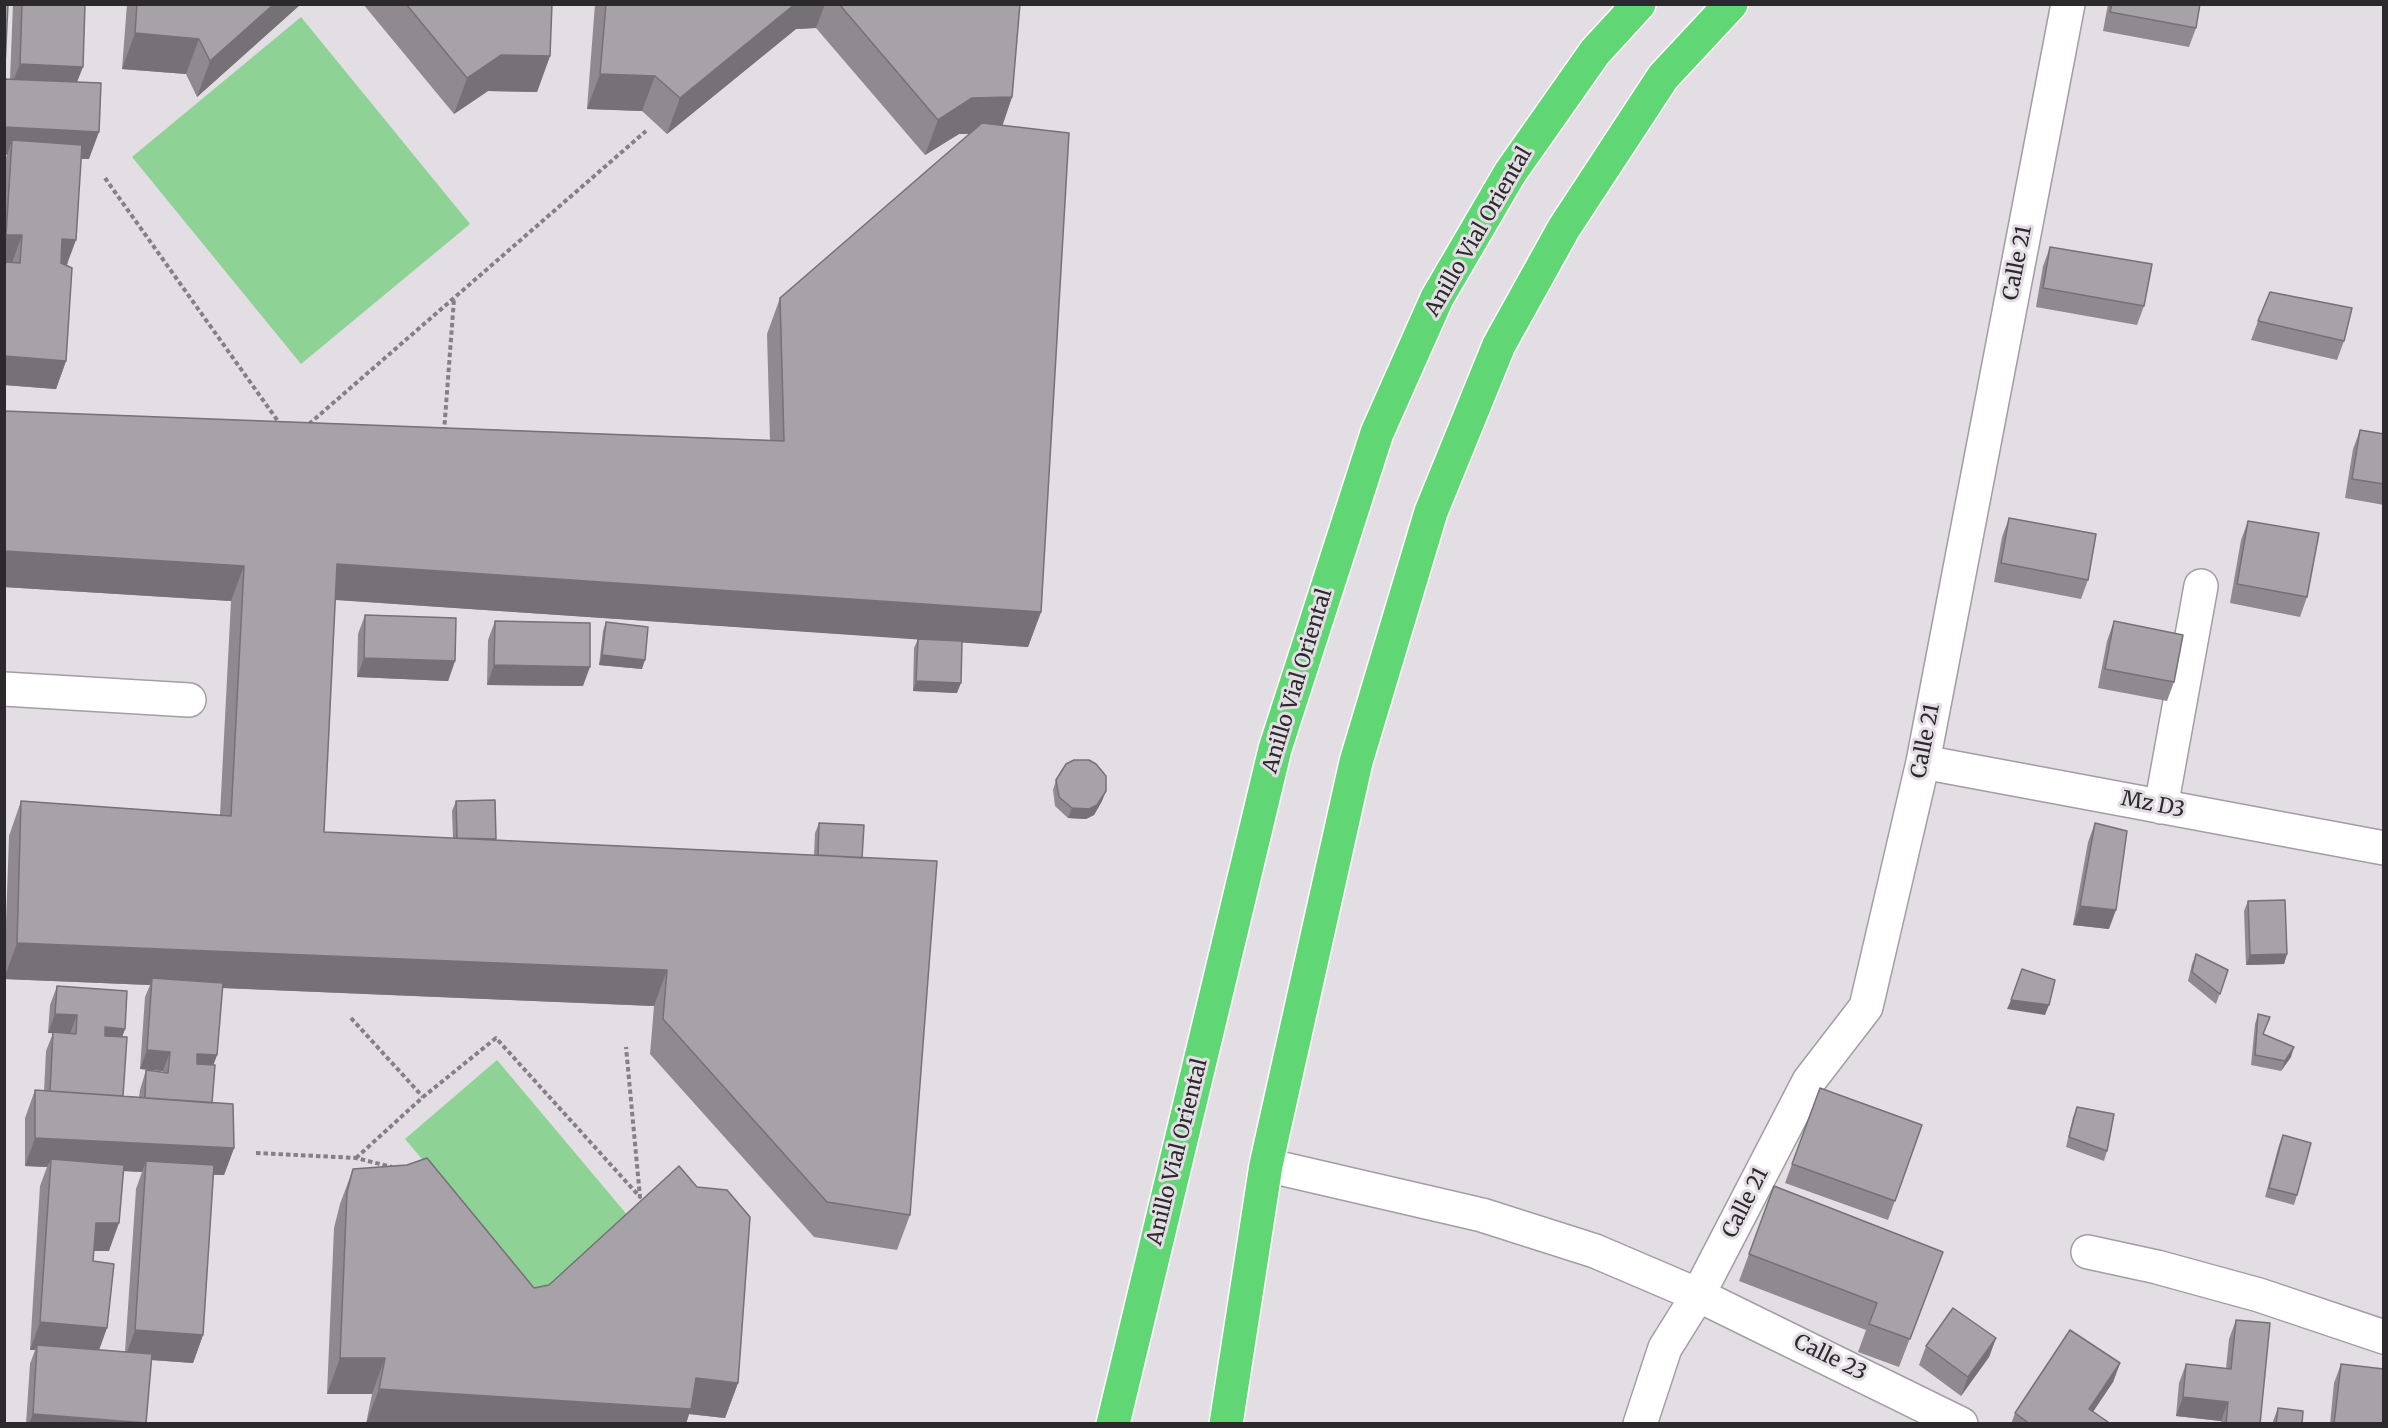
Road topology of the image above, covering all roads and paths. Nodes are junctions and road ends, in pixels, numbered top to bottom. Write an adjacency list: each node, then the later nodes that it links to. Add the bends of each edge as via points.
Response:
1 (1639, 4): 26 (highway, Anillo Vial Oriental, via 1596,52 1510,173 1437,298 1377,433 1275,749)
2 (1731, 4): 21 (highway, via 1663,76 1564,228 1499,345 1435,501 1356,762)
3 (2068, 4): 13 (street, Calle 21)
4 (646, 131): 6 (path)
5 (105, 178): 8 (path)
6 (454, 298): 7 (path); 9 (path)
7 (303, 429)
8 (284, 430)
9 (443, 440)
10 (2201, 586): 14 (street)
11 (4, 689): 12 (street)
12 (189, 700)
13 (1923, 762): 14 (street, Mz D3); 24 (street, Calle 21, via 1866,1007 1809,1082)
14 (2161, 807): 15 (street, Mz D3)
15 (2383, 845)
16 (351, 1018): 18 (path)
17 (626, 1047): 18 (path, via 640,1197 496,1038)
18 (423, 1097): 20 (path)
19 (256, 1154): 20 (path)
20 (356, 1158): 22 (path)
21 (1266, 1165): 24 (street, Calle 23, via 1482,1215 1595,1251); 27 (highway)
22 (396, 1169)
23 (2088, 1252): 25 (street, via 2259,1294)
24 (1698, 1295): 28 (street, Calle 21, via 1665,1348); 29 (street, Calle 23)
25 (2384, 1337)
26 (1113, 1424)
27 (1226, 1424)
28 (1640, 1424)
29 (1961, 1424)

